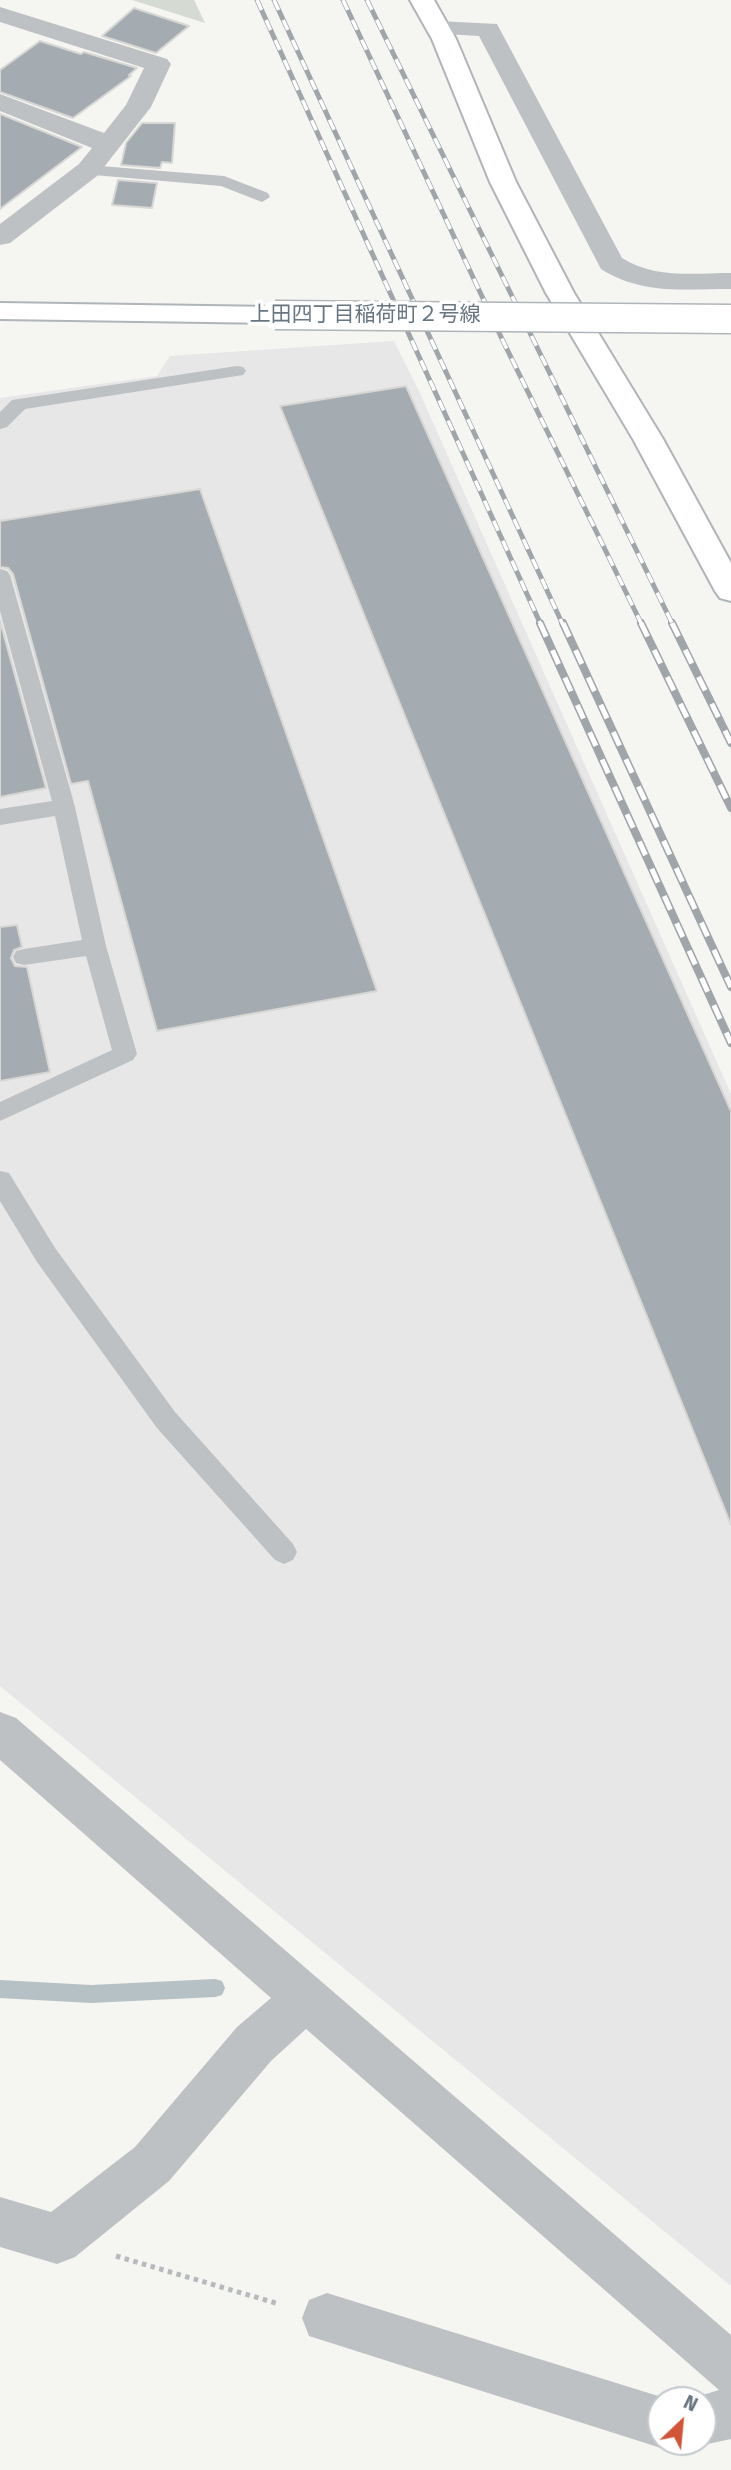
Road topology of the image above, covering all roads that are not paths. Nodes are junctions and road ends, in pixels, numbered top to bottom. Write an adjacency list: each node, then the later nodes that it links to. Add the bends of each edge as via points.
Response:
1 (422, 0): 3 (street)
2 (0, 14): 5 (street, via 158,64 138,107)
3 (438, 28): 9 (street, via 488,29 611,263 630,275 657,281); 15 (street, via 503,182 554,281 648,439)
4 (0, 102): 5 (street)
5 (108, 146): 6 (street)
6 (88, 170): 7 (lane, via 224,181); 8 (street)
7 (262, 197)
8 (0, 237)
9 (731, 281)
10 (0, 311): 11 (street, 上田四丁目稲荷町２号線, bridge)
11 (731, 318)
12 (237, 371): 13 (lane, via 19,404)
13 (0, 423)
14 (0, 575): 16 (lane)
15 (731, 592)
16 (64, 807): 17 (lane); 18 (lane)
17 (0, 817)
18 (95, 946): 19 (lane); 20 (lane, via 125,1054)
19 (24, 957)
20 (0, 1112)
21 (0, 1180): 22 (lane, via 46,1255 166,1420)
22 (285, 1552)
23 (0, 1732): 24 (street)
24 (305, 1999): 25 (street, via 254,2044 152,2164 57,2239); 27 (street)
25 (0, 2222)
26 (327, 2318): 28 (street)
27 (731, 2369)
28 (647, 2418)

